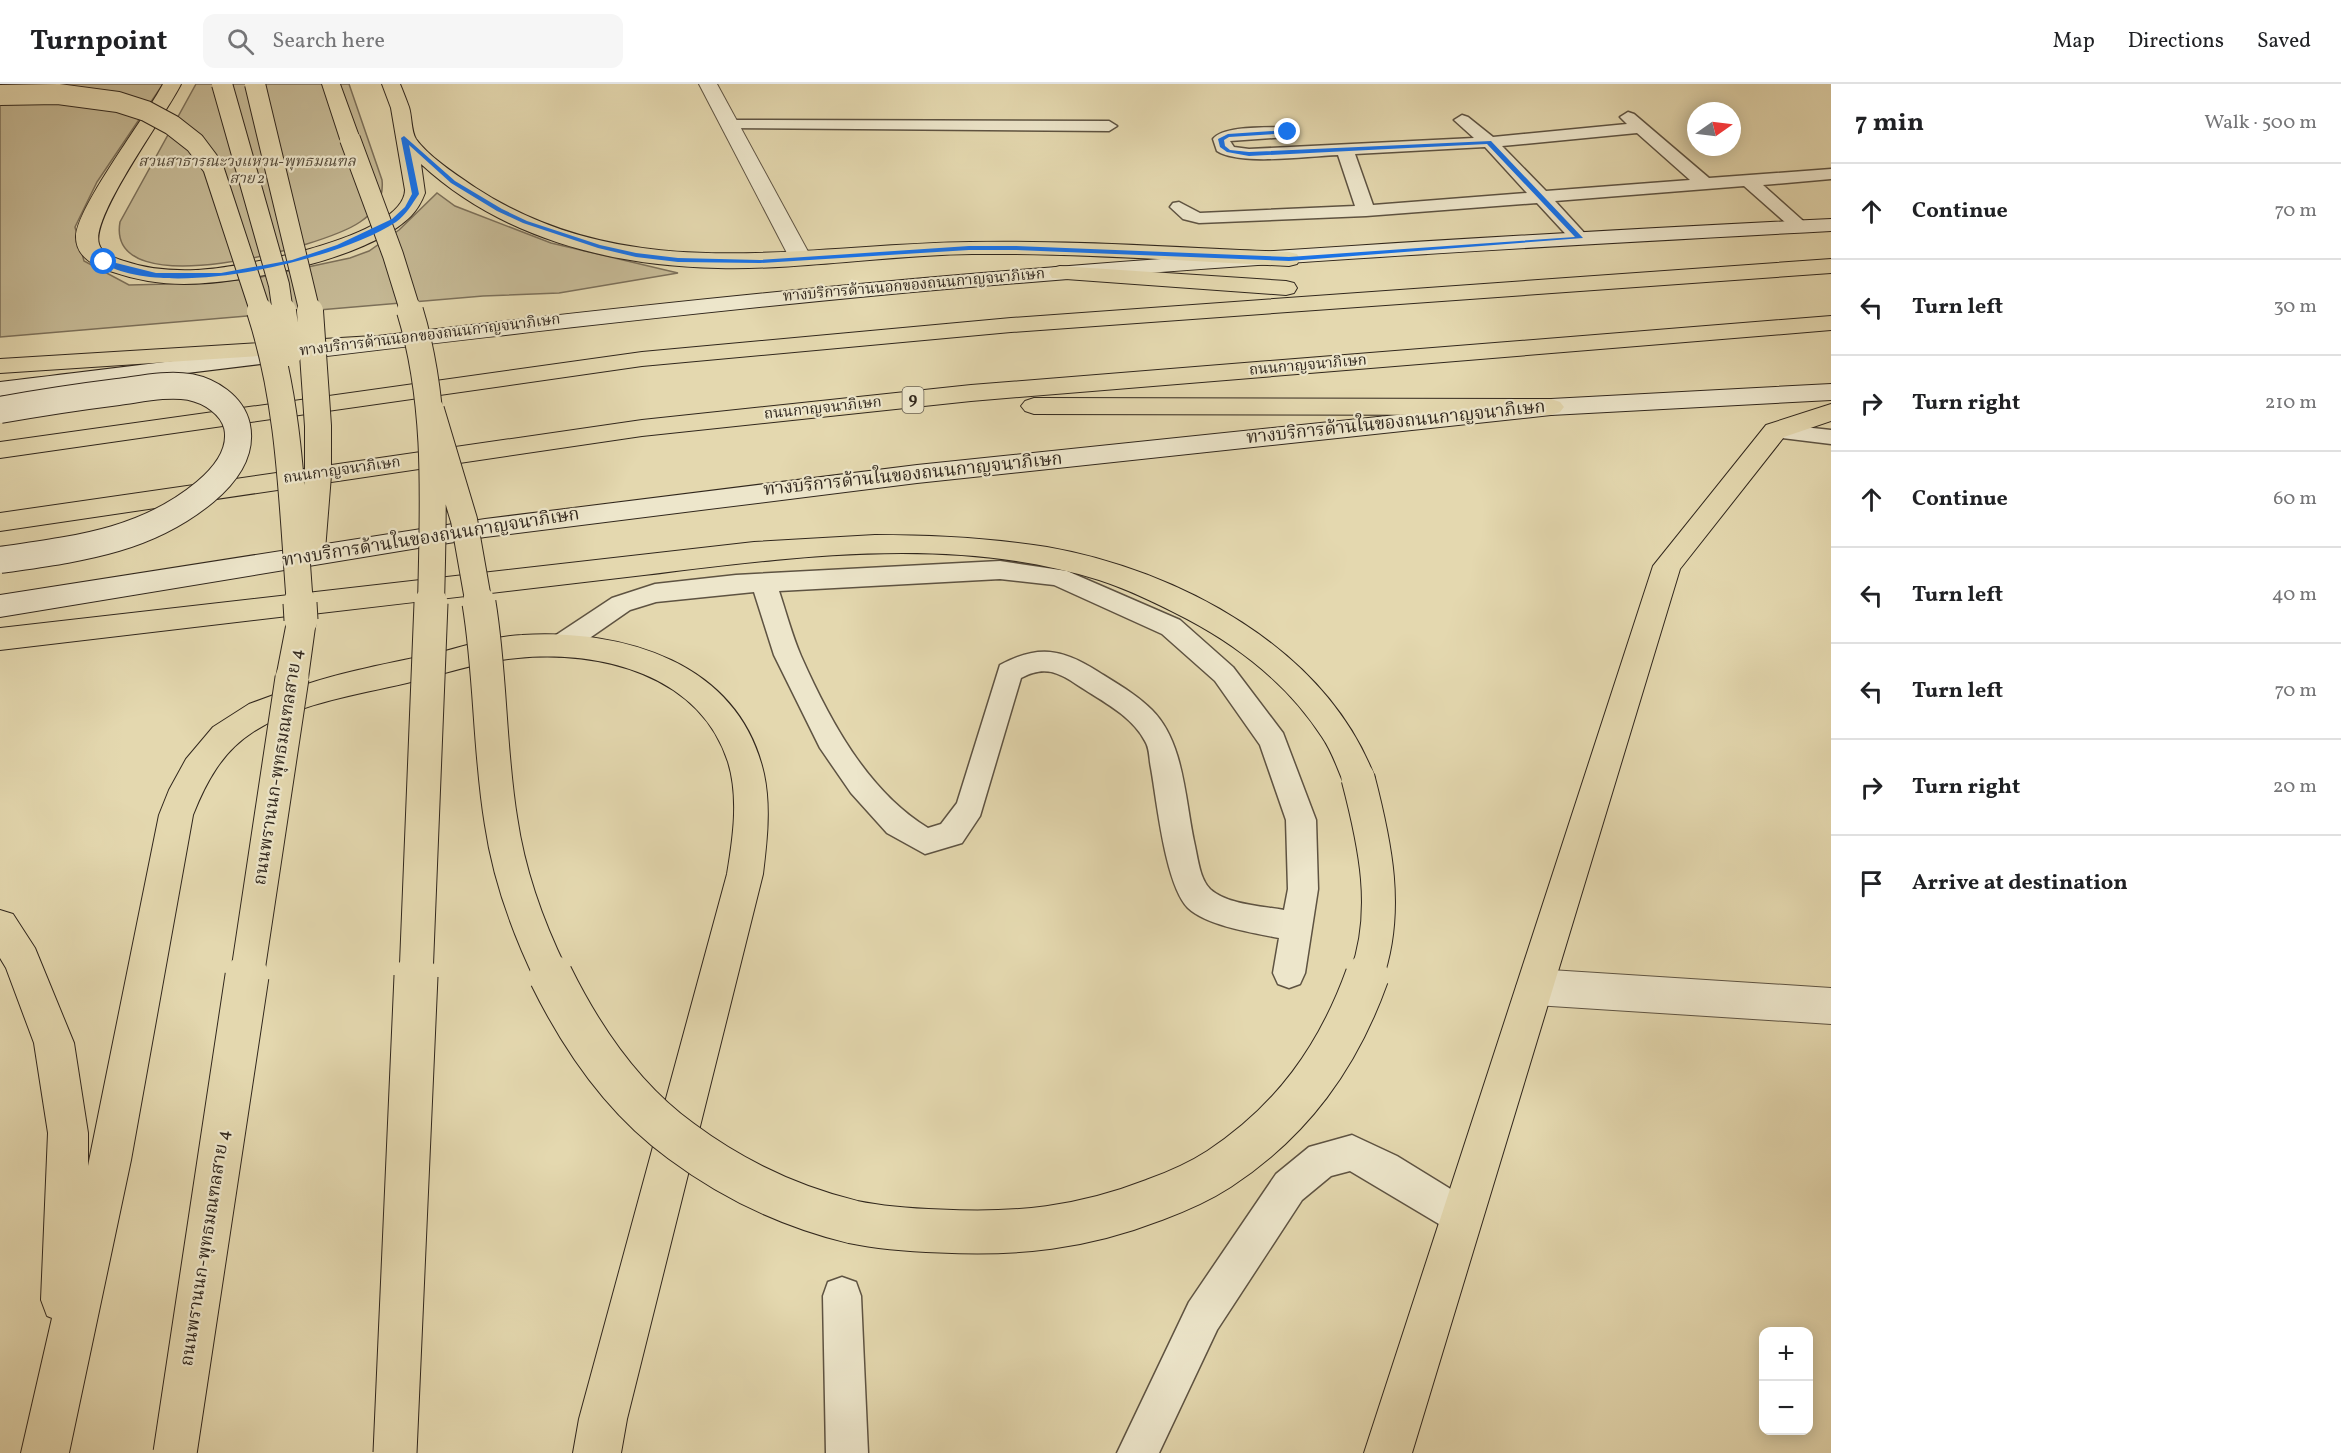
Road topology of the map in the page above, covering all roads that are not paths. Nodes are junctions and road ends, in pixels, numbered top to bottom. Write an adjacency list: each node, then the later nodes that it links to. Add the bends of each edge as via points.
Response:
1 (172, 84): 13 (main road, via 89,223 86,239 90,251 104,262 125,269 156,275 221,275 294,261 369,234 394,220 416,194)
2 (222, 84): 43 (main road, bridge, via 279,285 289,357)
3 (255, 84): 49 (main road, ถนนพรานนก-พุทธมณฑลสาย 4, bridge, via 303,276 316,374 315,516)
4 (331, 84): 14 (main road)
5 (345, 84): 14 (main road)
6 (391, 84): 13 (main road, via 400,108)
7 (708, 84): 10 (main road)
8 (0, 95): 43 (main road, bridge, via 78,95 130,105 183,132 206,155 219,181 269,338)
9 (1462, 120): 15 (lane)
10 (730, 125): 11 (lane); 26 (main road)
11 (1109, 126)
12 (1288, 132): 16 (lane, via 1228,135 1221,139 1222,147 1249,154)
13 (404, 138): 26 (main road, via 429,163 477,198 557,235 636,255 678,260 760,261)
14 (350, 139): 39 (main road, bridge, via 412,317)
15 (1489, 142): 16 (lane); 19 (lane, via 1634,123); 20 (lane)
16 (1345, 149): 22 (lane)
17 (1831, 174): 18 (lane)
18 (1748, 181): 19 (lane); 24 (lane)
19 (1706, 185): 20 (lane)
20 (1542, 198): 22 (lane); 25 (lane)
21 (1179, 207): 22 (lane, via 1199,218)
22 (1366, 211)
23 (1831, 225): 24 (main road, ทางบริการด้านนอกของถนนกาญจนาภิเษก)
24 (1801, 227): 25 (main road, ทางบริการด้านนอกของถนนกาญจนาภิเษก)
25 (1580, 238): 27 (main road, ทางบริการด้านนอกของถนนกาญจนาภิเษก)
26 (800, 257): 27 (main road, via 1015,248)
27 (1289, 259): 29 (main road, ทางบริการด้านนอกของถนนกาญจนาภิเษก)
28 (1831, 266): 30 (main road)
29 (1060, 273): 30 (main road); 32 (main road, ทางบริการด้านนอกของถนนกาญจนาภิเษก, via 709,305)
30 (1408, 296): 44 (main road, via 1011,325 642,359)
31 (1831, 323): 36 (main road, ถนนกาญจนาภิเษก / 9)
32 (374, 343): 33 (main road); 34 (main road, ทางบริการด้านนอกของถนนกาญจนาภิเษก)
33 (0, 366)
34 (0, 389)
35 (1831, 392): 37 (main road, ทางบริการด้านในของถนนกาญจนาภิเษก)
36 (971, 393): 37 (main road, via 1012,405 1058,408); 45 (main road, ถนนกาญจนาภิเษก / 9, via 642,428)
37 (1551, 407): 48 (main road, ทางบริการด้านในของถนนกาญจนาภิเษก, via 689,501 484,528)
38 (0, 410): 46 (main road, bridge, via 157,387 194,388 226,404 237,421 238,448 222,478 180,513 143,531)
39 (430, 410): 50 (main road, bridge, via 460,506 473,567 484,639 505,846 527,924 565,1006 605,1067 653,1120 713,1164 775,1197 847,1221 930,1231 1005,1233 1085,1222 1148,1203 1203,1179 1295,1105 1331,1058 1356,1009 1375,951 1379,889 1374,833 1344,744 1285,672 1241,636 1144,584 1078,562 996,548 831,545 754,552); 62 (main road, bridge, via 432,559 428,694)
40 (1831, 412): 41 (main road)
41 (1775, 431): 42 (lane); 55 (main road, via 1667,566)
42 (1831, 437)
43 (288, 448): 49 (main road, bridge)
44 (0, 450)
45 (0, 522)
46 (0, 560)
47 (764, 583): 51 (lane, via 655,593 632,600); 53 (lane, via 1000,570 1058,577 1171,627 1224,674 1273,741 1301,820 1303,889); 53 (lane, via 787,656 830,740 861,784 897,824 925,841 951,834 970,807 1009,672 1025,662 1042,659 1068,665 1143,715 1160,739 1182,853 1199,899 1221,909)
48 (0, 606)
49 (301, 620): 61 (main road, ถนนพรานนก-พุทธมณฑลสาย 4, bridge)
50 (0, 639)
51 (559, 646): 59 (main road, via 514,647 288,701 224,735 206,753 188,783 176,815 110,1160); 63 (main road, via 603,648 640,658 697,690 719,712 734,736 751,796 745,873)
52 (0, 926): 59 (main road, via 22,960 54,1043 68,1133)
53 (1297, 927): 54 (lane)
54 (1289, 973)
55 (1535, 987): 56 (main road); 57 (main road)
56 (1831, 1006)
57 (1462, 1217): 65 (lane, via 1352,1153 1322,1160 1289,1187 1203,1316); 66 (main road)
58 (842, 1296): 64 (lane)
59 (61, 1379): 60 (main road)
60 (45, 1453)
61 (175, 1453)
62 (395, 1453)
63 (597, 1453)
64 (847, 1453)
65 (1138, 1453)
66 (1388, 1453)

